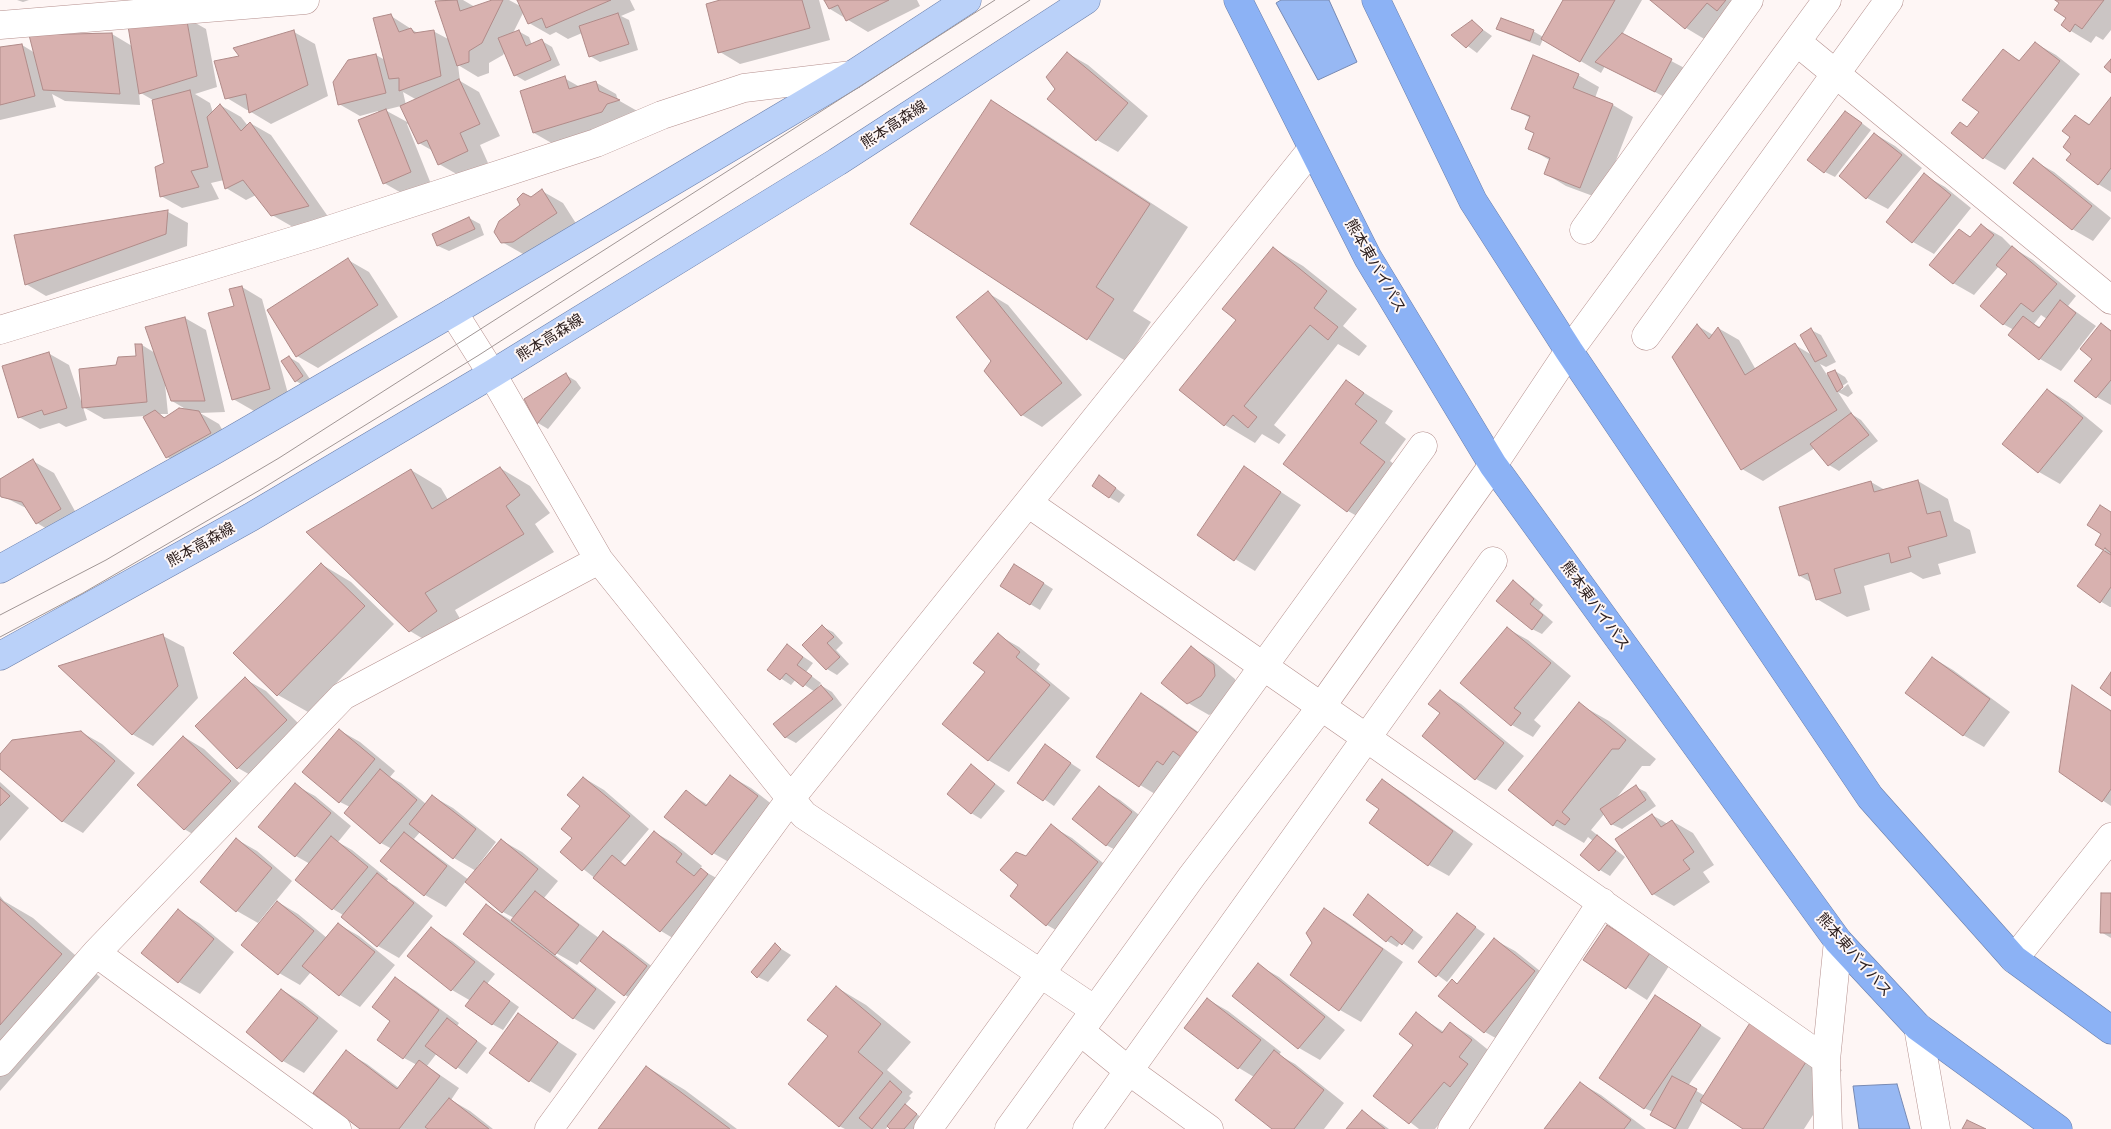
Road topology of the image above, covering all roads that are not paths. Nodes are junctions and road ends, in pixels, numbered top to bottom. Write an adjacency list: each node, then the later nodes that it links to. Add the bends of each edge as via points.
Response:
1 (305, 0): 9 (street)
2 (967, 0): 12 (main road)
3 (1086, 0): 20 (main road, 熊本高森線, via 836,162)
4 (1238, 0): 13 (highway, 熊本東バイパス)
5 (1376, 0): 19 (highway, via 1473,201)
6 (1749, 0): 14 (street)
7 (1827, 0): 10 (street)
8 (1889, 0): 11 (street)
9 (0, 25)
10 (1797, 42): 11 (street); 19 (street)
11 (1837, 74): 15 (street); 18 (street)
12 (852, 75): 16 (main road); 17 (street, via 744,88 662,115 596,144 316,234)
13 (1312, 149): 22 (highway, 熊本東バイパス, via 1368,258); 23 (street)
14 (1584, 230)
15 (2111, 300)
16 (453, 312): 20 (street); 26 (main road, via 214,451)
17 (1, 324)
18 (1646, 336)
19 (1569, 351): 22 (street); 36 (highway, via 1870,797)
20 (492, 374): 24 (street); 27 (main road, 熊本高森線, via 251,517)
21 (1423, 446): 28 (street)
22 (1493, 465): 29 (street); 34 (highway, 熊本東バイパス)
23 (1028, 503): 28 (street); 31 (street)
24 (599, 560): 31 (street); 35 (street, via 344,696)
25 (1494, 561): 30 (street)
26 (0, 569)
27 (0, 656)
28 (1262, 666): 29 (street); 37 (street)
29 (1321, 707): 30 (street); 38 (street)
30 (1368, 739): 33 (street); 43 (street)
31 (791, 798): 37 (street, via 804,815); 45 (street)
32 (2111, 837): 36 (street)
33 (1602, 902): 41 (street); 50 (street)
34 (1838, 941): 39 (highway, 熊本東バイパス); 41 (street)
35 (96, 953): 42 (street); 44 (street)
36 (2014, 959): 40 (highway)
37 (1040, 974): 38 (street); 46 (street)
38 (1087, 1021): 43 (street); 47 (street)
39 (1918, 1027): 52 (street); 53 (highway, 熊本東バイパス)
40 (2111, 1030)
41 (1826, 1060): 51 (street)
42 (0, 1062)
43 (1129, 1071): 48 (street); 49 (street)
44 (336, 1129)
45 (549, 1129)
46 (928, 1129)
47 (1009, 1129)
48 (1087, 1129)
49 (1209, 1129)
50 (1452, 1129)
51 (1828, 1129)
52 (1936, 1129)
53 (2058, 1129)

